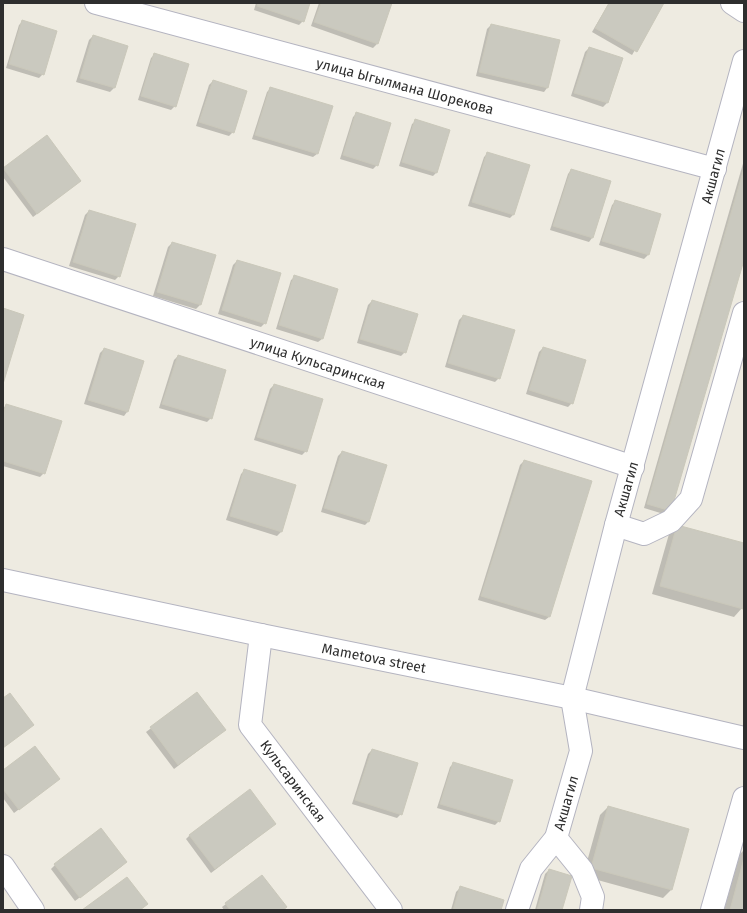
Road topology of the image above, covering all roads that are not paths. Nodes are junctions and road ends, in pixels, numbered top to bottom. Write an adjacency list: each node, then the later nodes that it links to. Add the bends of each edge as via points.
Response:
1 (96, 3): 5 (street, улица Ыгылмана Шорекова)
2 (732, 3): 3 (street)
3 (744, 11)
4 (744, 61): 5 (street, Акшагил)
5 (715, 169): 9 (street, Акшагил)
6 (3, 259): 9 (street, улица Кульсаринская)
7 (744, 313): 8 (street)
8 (740, 343): 10 (street, via 691,499 671,521 644,534)
9 (633, 467): 10 (street, Акшагил)
10 (616, 525): 13 (street, Акшагил)
11 (3, 580): 12 (street, Mametova street)
12 (261, 635): 13 (street, Mametova street); 19 (street, Кульсаринская, via 250,724)
13 (572, 698): 14 (street, Mametova street); 16 (street, Акшагил, via 581,751)
14 (744, 738)
15 (744, 798): 22 (street)
16 (556, 838): 20 (street, Акшагил, via 531,869); 21 (street, via 582,870 593,897)
17 (3, 866): 18 (street)
18 (33, 910)
19 (390, 910)
20 (517, 910)
21 (591, 910)
22 (712, 910)

